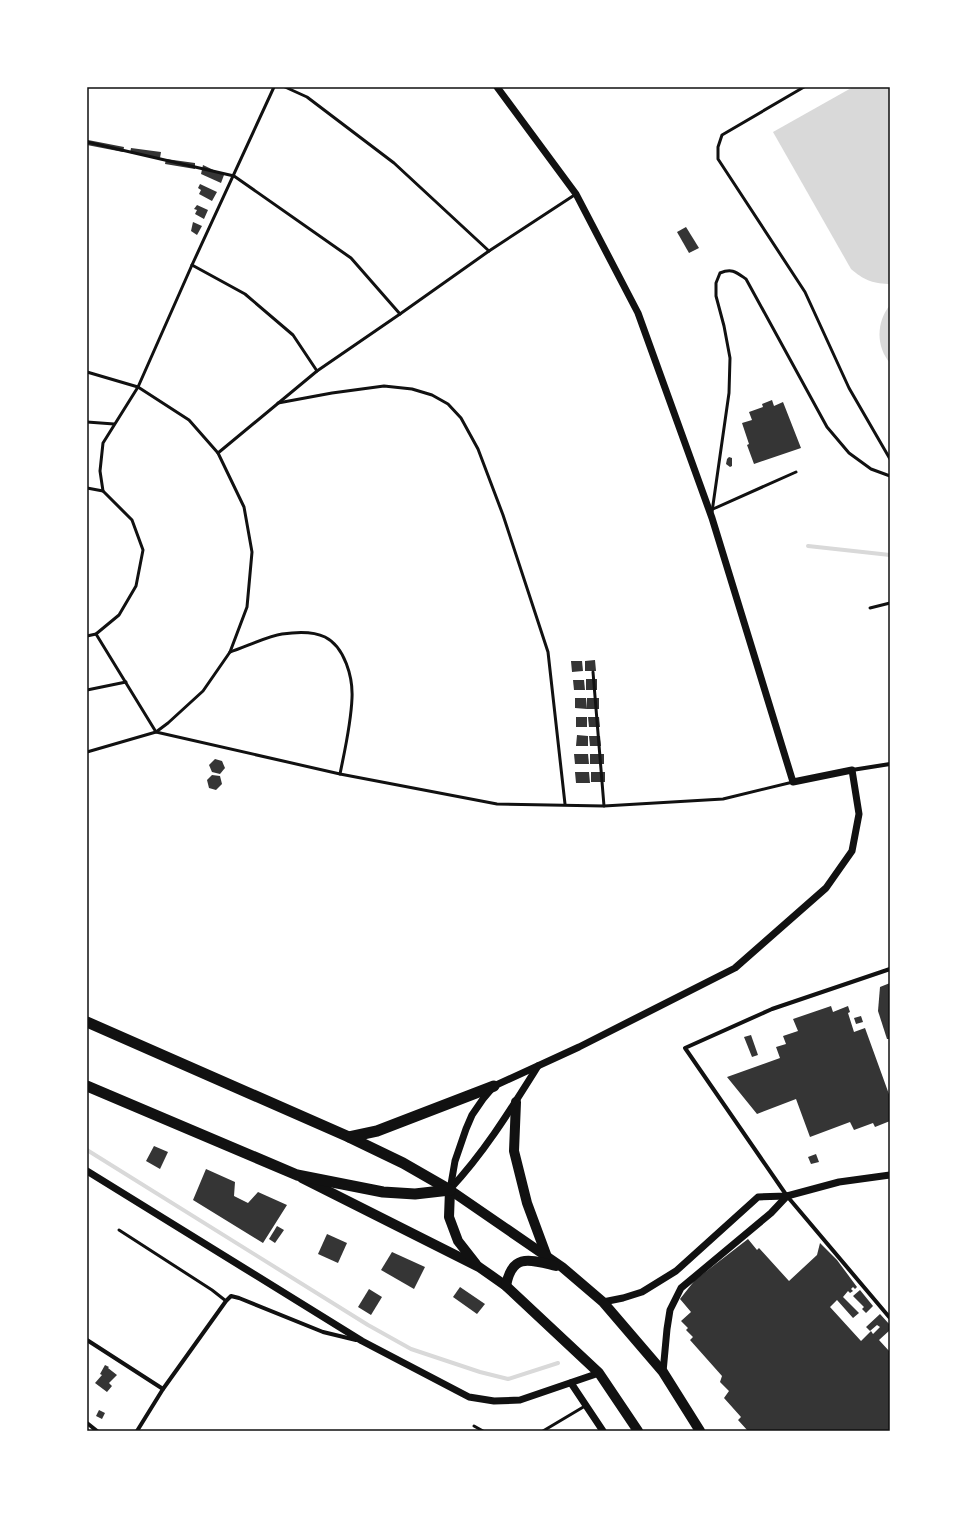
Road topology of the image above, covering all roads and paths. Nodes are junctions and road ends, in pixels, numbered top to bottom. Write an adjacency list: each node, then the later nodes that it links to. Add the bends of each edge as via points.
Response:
1 (274, 87): 6 (lane)
2 (285, 87): 8 (lane, via 307,97 394,163)
3 (497, 87): 7 (street)
4 (804, 87): 18 (lane, via 722,135 718,159 805,292 849,388)
5 (87, 142): 6 (lane)
6 (234, 176): 9 (lane); 10 (lane, via 351,258)
7 (576, 194): 8 (lane); 24 (street, via 638,313)
8 (488, 251): 10 (lane)
9 (192, 265): 11 (lane, via 245,294 293,335); 13 (lane)
10 (400, 314): 11 (lane)
11 (317, 371): 14 (lane)
12 (87, 372): 13 (lane)
13 (138, 387): 16 (lane); 17 (lane, via 189,420)
14 (278, 403): 17 (lane); 39 (lane, via 384,386 412,389 432,395 448,404 461,418 478,449 503,515 548,652)
15 (87, 422): 16 (lane)
16 (114, 424): 22 (lane, via 103,443 100,471)
17 (218, 453): 29 (lane, via 244,507 252,552 247,607)
18 (890, 459)
19 (796, 472): 23 (lane)
20 (890, 476): 23 (lane, via 871,469 849,453 827,427 746,279 728,270 720,273 716,283 716,296 730,358 729,393)
21 (87, 488): 22 (lane)
22 (102, 491): 27 (lane, via 132,520 143,550 136,586 119,615)
23 (713, 509): 24 (lane)
24 (712, 518): 38 (street)
25 (890, 603): 26 (lane)
26 (870, 608)
27 (96, 634): 28 (lane); 31 (lane)
28 (87, 636)
29 (230, 652): 33 (lane, via 203,690); 37 (lane, via 282,634 308,633 325,637 339,649 349,670 352,697 349,730)
30 (593, 672): 40 (lane)
31 (126, 682): 32 (lane); 33 (lane)
32 (87, 690)
33 (156, 732): 34 (lane); 37 (lane)
34 (87, 752)
35 (890, 764): 36 (street)
36 (852, 770): 38 (street); 43 (street, via 859,814 852,851 826,888 735,968)
37 (340, 774): 39 (lane, via 497,804)
38 (793, 782): 40 (lane, via 723,799)
39 (565, 804): 40 (lane)
40 (604, 806)
41 (890, 969): 52 (street, via 772,1009 685,1048)
42 (87, 1022): 47 (highway)
43 (538, 1066): 45 (street); 46 (street)
44 (87, 1086): 49 (highway)
45 (494, 1086): 47 (highway, via 377,1131); 51 (street, via 472,1115 466,1129)
46 (516, 1102): 51 (street, via 470,1168); 54 (main road, via 514,1152 527,1203)
47 (349, 1137): 51 (highway, via 403,1163)
48 (87, 1171): 62 (street)
49 (297, 1175): 51 (highway, via 383,1192 415,1194); 55 (main road)
50 (890, 1176): 52 (street, via 839,1182)
51 (450, 1190): 54 (main road); 55 (main road, via 449,1217 458,1241)
52 (787, 1196): 59 (street, via 758,1197 676,1271 642,1292); 60 (street); 63 (street, via 771,1214 681,1288 670,1310)
53 (119, 1230): 58 (lane)
54 (547, 1257): 56 (main road)
55 (479, 1267): 57 (main road)
56 (562, 1267): 57 (main road, via 522,1260 512,1267 507,1276); 59 (main road)
57 (506, 1286): 64 (main road)
58 (226, 1301): 62 (street, via 231,1296 239,1298 323,1332); 66 (street)
59 (603, 1302): 63 (main road)
60 (890, 1318)
61 (87, 1340): 66 (street)
62 (362, 1341): 65 (street, via 468,1397 494,1402 520,1400)
63 (663, 1372): 76 (main road)
64 (599, 1373): 65 (street); 75 (main road)
65 (572, 1383): 67 (street)
66 (163, 1389): 71 (street)
67 (585, 1406): 73 (lane); 74 (street)
68 (87, 1423): 70 (street)
69 (474, 1426): 72 (lane)
70 (97, 1431)
71 (137, 1431)
72 (483, 1431)
73 (543, 1431)
74 (602, 1431)
75 (638, 1431)
76 (700, 1431)

